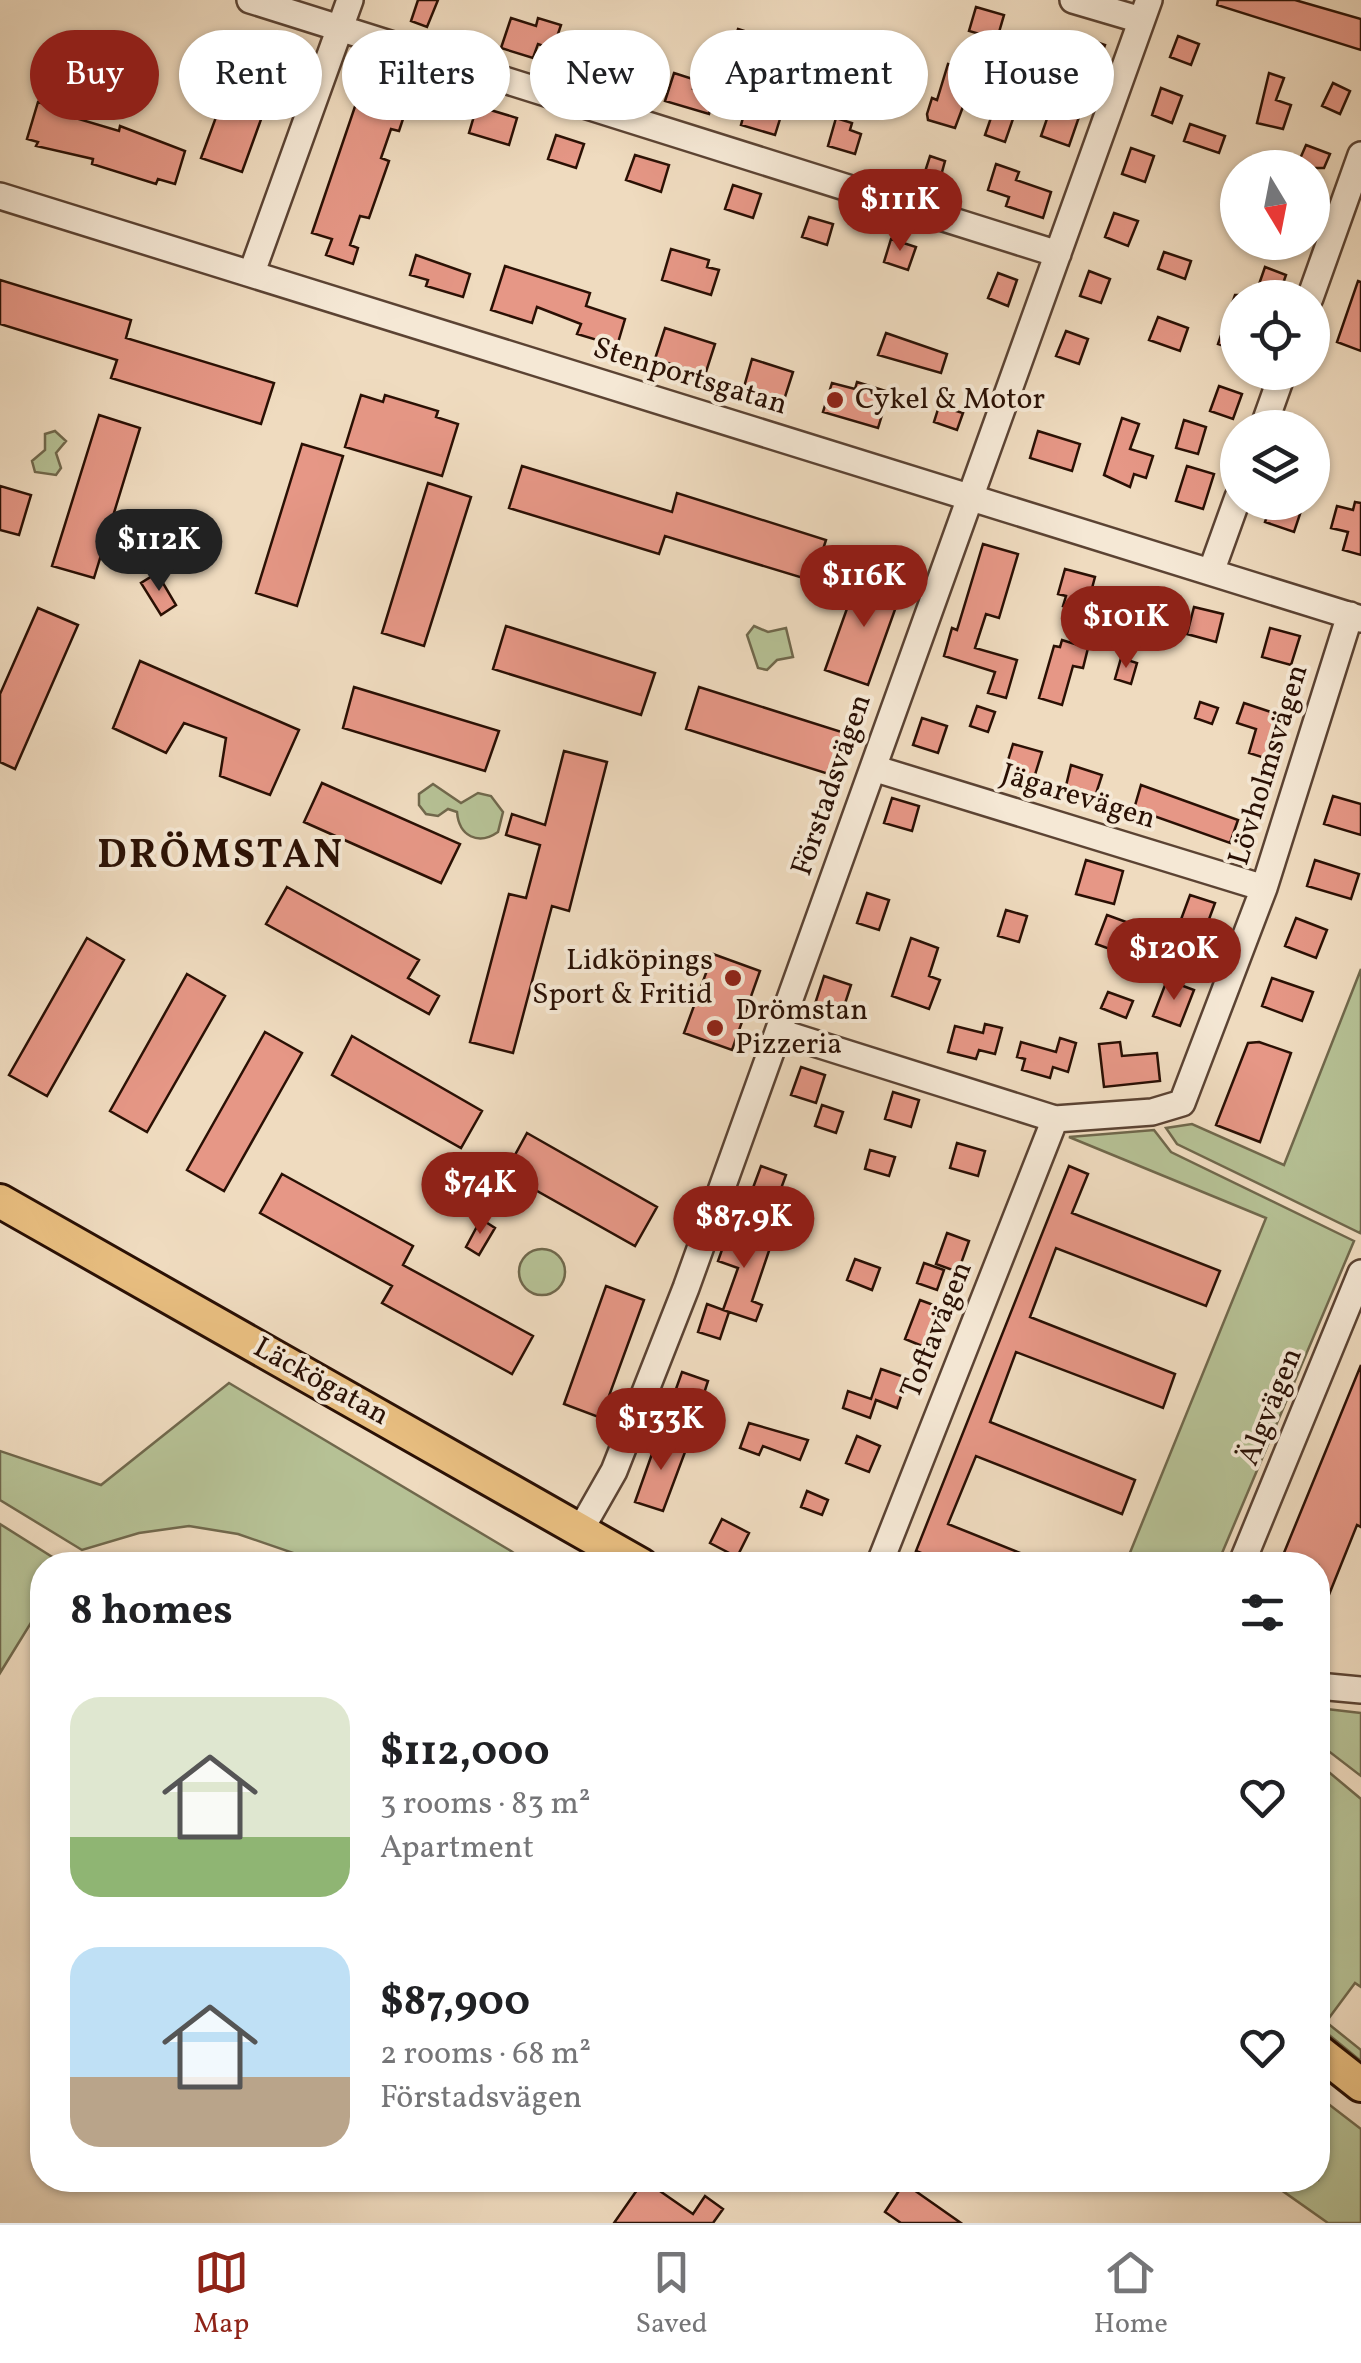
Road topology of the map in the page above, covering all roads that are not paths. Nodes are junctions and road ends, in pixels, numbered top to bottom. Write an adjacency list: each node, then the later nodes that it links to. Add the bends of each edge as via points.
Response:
1 (250, 0): 5 (street)
2 (350, 0): 5 (street)
3 (1073, 0): 4 (street)
4 (1145, 10): 8 (street, Förstadsvägen)
5 (339, 30): 8 (street); 9 (street)
6 (1361, 155): 10 (street)
7 (0, 196): 9 (street, Stenportsgatan)
8 (1058, 254): 11 (street, Förstadsvägen)
9 (252, 272): 11 (street, Stenportsgatan)
10 (1316, 280)
11 (970, 498): 13 (street, Stenportsgatan); 15 (street, Förstadsvägen)
12 (1230, 520): 13 (street)
13 (1211, 572): 14 (street, Stenportsgatan)
14 (1355, 617): 16 (street, Lövholmsvägen)
15 (873, 768): 16 (street, Jägarevägen); 17 (street, Förstadsvägen)
16 (1264, 888): 18 (street, Lövholmsvägen, via 1182,1102 1152,1112)
17 (779, 1032): 18 (street, Lövholmsvägen); 21 (street, Förstadsvägen, via 614,1472)
18 (1055, 1119): 23 (street, Toftavägen)
19 (0, 1200): 21 (main road, Läckögatan)
20 (1361, 1274): 24 (street, Älgvägen)
21 (581, 1529): 22 (main road, Läckögatan)
22 (619, 1552)
23 (884, 1552)
24 (1246, 1552)
25 (1330, 1687): 26 (street)
26 (1361, 1690)
27 (1330, 2061): 28 (main road)
28 (1361, 2086)

